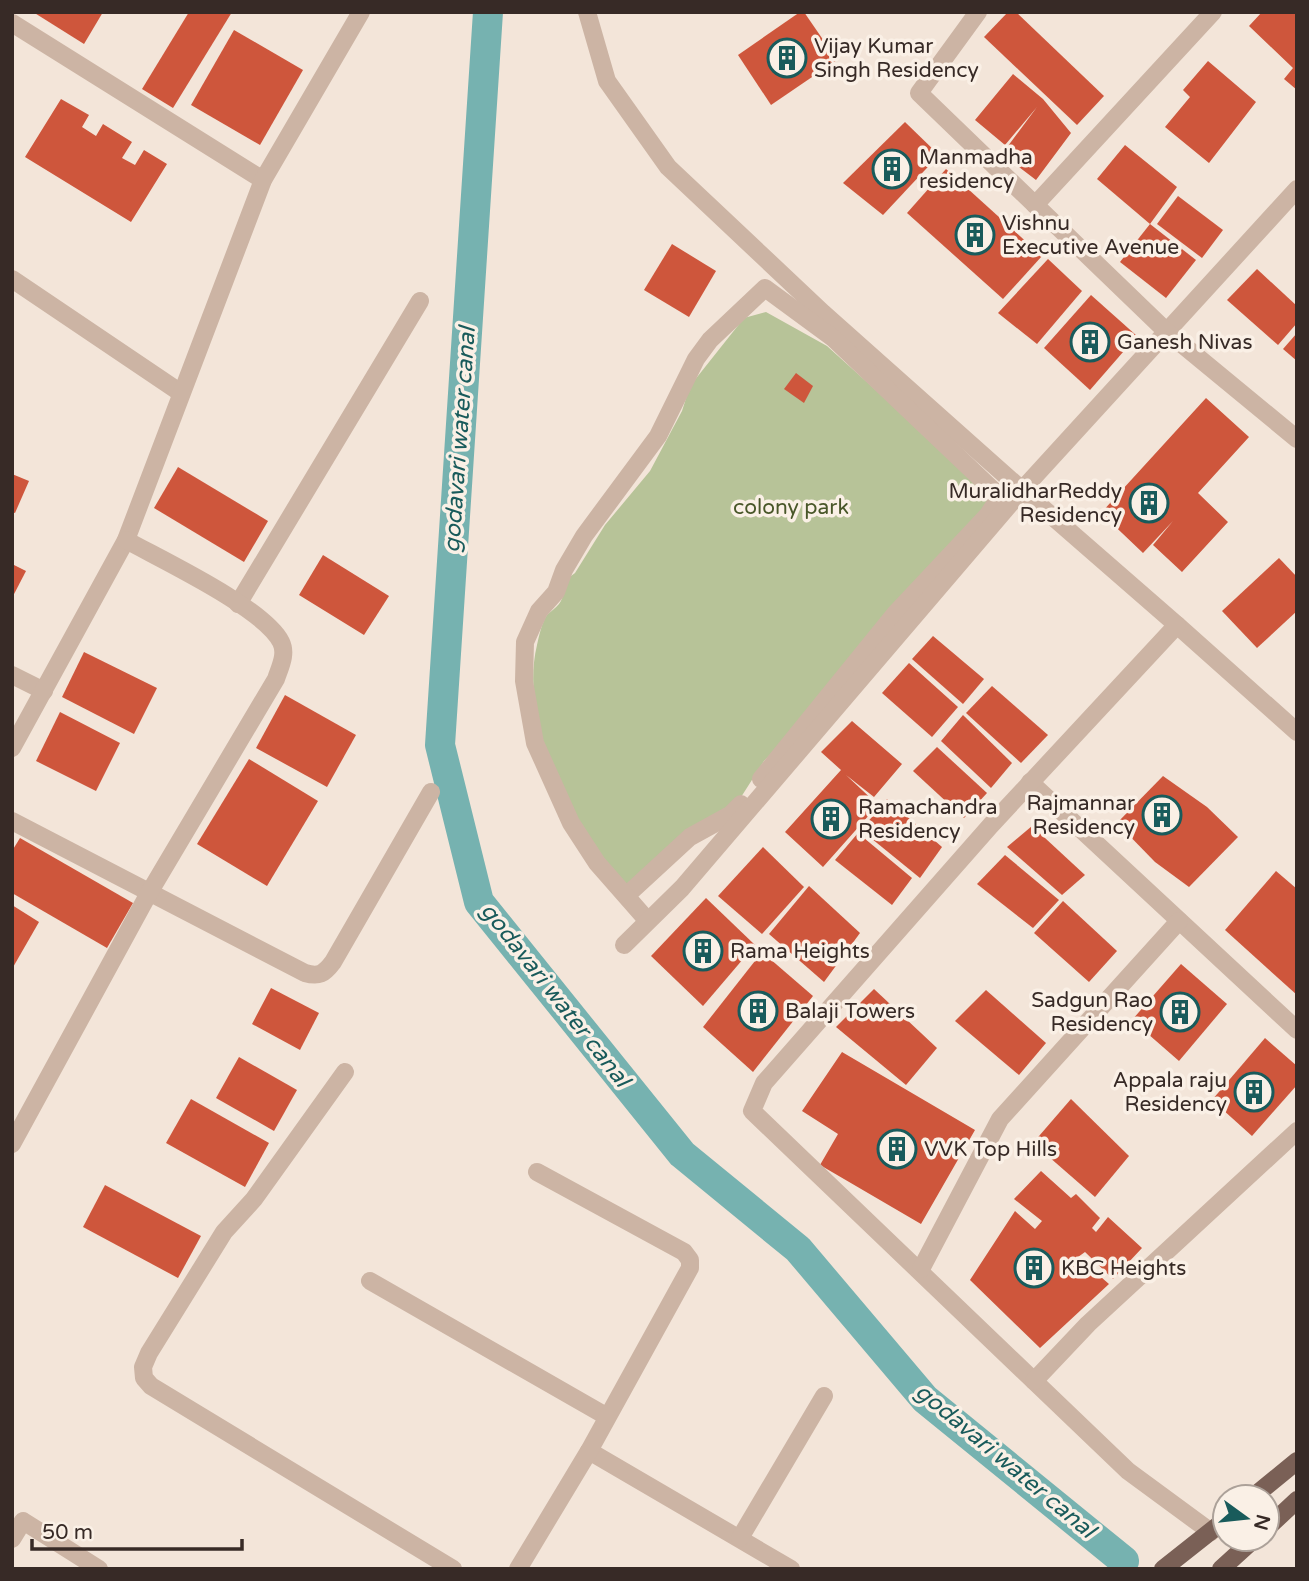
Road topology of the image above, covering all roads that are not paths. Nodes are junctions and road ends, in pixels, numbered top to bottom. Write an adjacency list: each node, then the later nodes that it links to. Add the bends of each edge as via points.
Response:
1 (361, 12): 6 (street)
2 (587, 12): 14 (street, via 607,81 668,167)
3 (978, 12): 8 (street, via 919,93)
4 (1213, 12): 8 (street)
5 (12, 23): 6 (street)
6 (264, 180): 12 (street)
7 (1297, 189): 11 (street)
8 (1034, 205): 11 (street)
9 (12, 279): 12 (street)
10 (420, 301): 16 (street)
11 (1166, 331): 13 (street); 14 (street)
12 (181, 393): 15 (street)
13 (1297, 439)
14 (1022, 490): 17 (street); 27 (street, via 682,888)
15 (126, 540): 16 (street); 19 (street)
16 (238, 604): 25 (street, via 281,642 284,653 276,679)
17 (1177, 625): 20 (street); 22 (street)
18 (12, 676): 19 (street)
19 (44, 691): 21 (street)
20 (1297, 732)
21 (12, 748)
22 (1030, 782): 28 (street); 35 (street, via 764,1083 752,1111)
23 (431, 792): 25 (street, via 333,962 317,976)
24 (12, 821): 25 (street)
25 (149, 893): 33 (street)
26 (627, 895): 26 (street, via 690,837 730,816 895,614 997,501 994,491 833,338 765,288 696,359 658,436 584,536 525,642 524,681 536,743 571,823 597,863); 27 (street)
27 (647, 920): 29 (street)
28 (1179, 920): 30 (street); 35 (street, via 1000,1119)
29 (624, 945)
30 (1297, 1030)
31 (345, 1072): 51 (street, via 254,1199 223,1232 149,1353 144,1378)
32 (1297, 1131): 37 (street, via 1088,1324)
33 (12, 1144)
34 (537, 1172): 39 (street, via 684,1252 690,1260 690,1268)
35 (920, 1269): 37 (street)
36 (370, 1281): 39 (street)
37 (1034, 1381): 46 (street, via 1128,1471)
38 (824, 1396): 47 (street)
39 (606, 1416): 40 (street)
40 (589, 1451): 47 (street); 52 (street)
41 (1297, 1461): 42 (main road)
42 (1270, 1483)
43 (1297, 1500): 44 (main road)
44 (1281, 1515)
45 (18, 1518): 48 (street); 50 (street)
46 (1211, 1532): 54 (main road)
47 (740, 1538): 53 (street)
48 (12, 1539)
49 (1239, 1553): 55 (main road)
50 (99, 1569)
51 (453, 1569)
52 (518, 1569)
53 (791, 1569)
54 (1163, 1569)
55 (1221, 1569)

